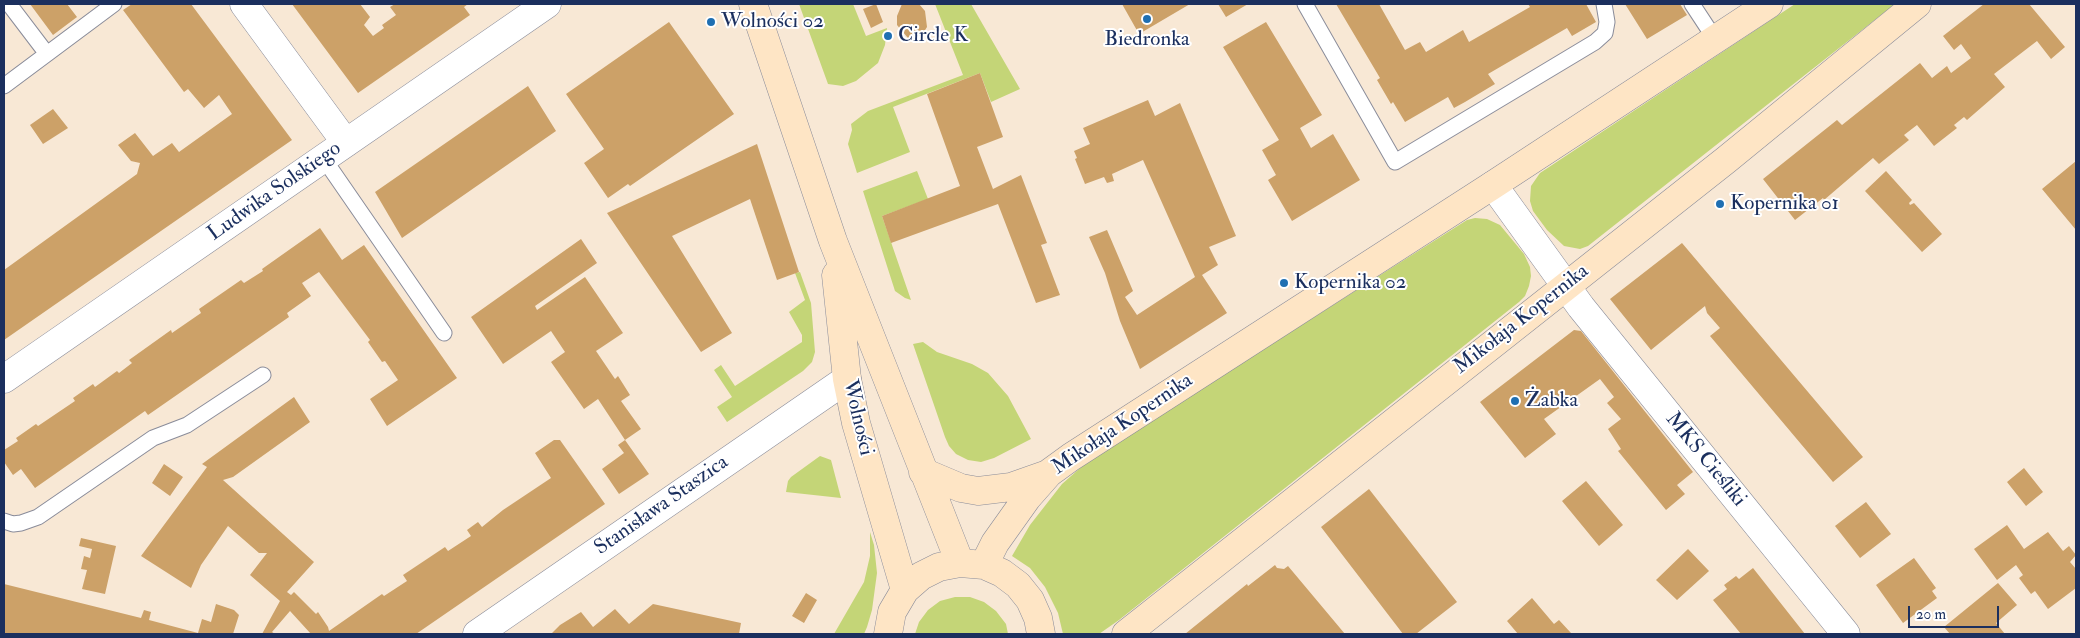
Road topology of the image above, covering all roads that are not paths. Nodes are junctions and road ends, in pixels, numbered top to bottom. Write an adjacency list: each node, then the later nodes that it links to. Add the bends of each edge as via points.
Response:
1 (9, 4): 12 (lane)
2 (114, 4): 12 (lane)
3 (244, 4): 14 (street)
4 (547, 4): 14 (street, Ludwika Solskiego)
5 (753, 4): 17 (main road, Wolności)
6 (1305, 4): 7 (lane, via 1395,162 1595,42 1605,33)
7 (1604, 4)
8 (1692, 4): 11 (lane)
9 (1769, 4): 11 (main road, Mikołaja Kopernika)
10 (1917, 4): 18 (main road, Mikołaja Kopernika)
11 (1715, 40): 16 (main road, Mikołaja Kopernika)
12 (47, 54): 13 (lane)
13 (4, 86)
14 (346, 143): 15 (street, Ludwika Solskiego)
15 (324, 158): 19 (lane); 22 (street, Ludwika Solskiego)
16 (1493, 185): 18 (street, MKS Cieśliki); 24 (main road, Mikołaja Kopernika)
17 (833, 241): 21 (main road, Wolności); 23 (main road, Wolności)
18 (1565, 286): 31 (main road, Mikołaja Kopernika); 32 (street, MKS Cieśliki)
19 (444, 332)
20 (263, 375): 25 (lane, via 187,425 153,438 38,517 13,524)
21 (847, 379): 27 (main road, Wolności, via 867,463); 28 (street, Stanisława Staszica)
22 (4, 380)
23 (923, 472): 24 (main road, via 961,488 978,491 1012,487); 26 (main road, Wolności)
24 (1049, 473): 26 (main road, Mikołaja Kopernika, via 995,543)
25 (4, 521)
26 (972, 564): 27 (main road, via 940,567); 30 (main road, via 1002,573 1018,585 1030,600)
27 (905, 590): 29 (main road, via 892,612)
28 (477, 634)
29 (888, 634)
30 (1041, 634)
31 (1126, 634)
32 (1846, 634)

